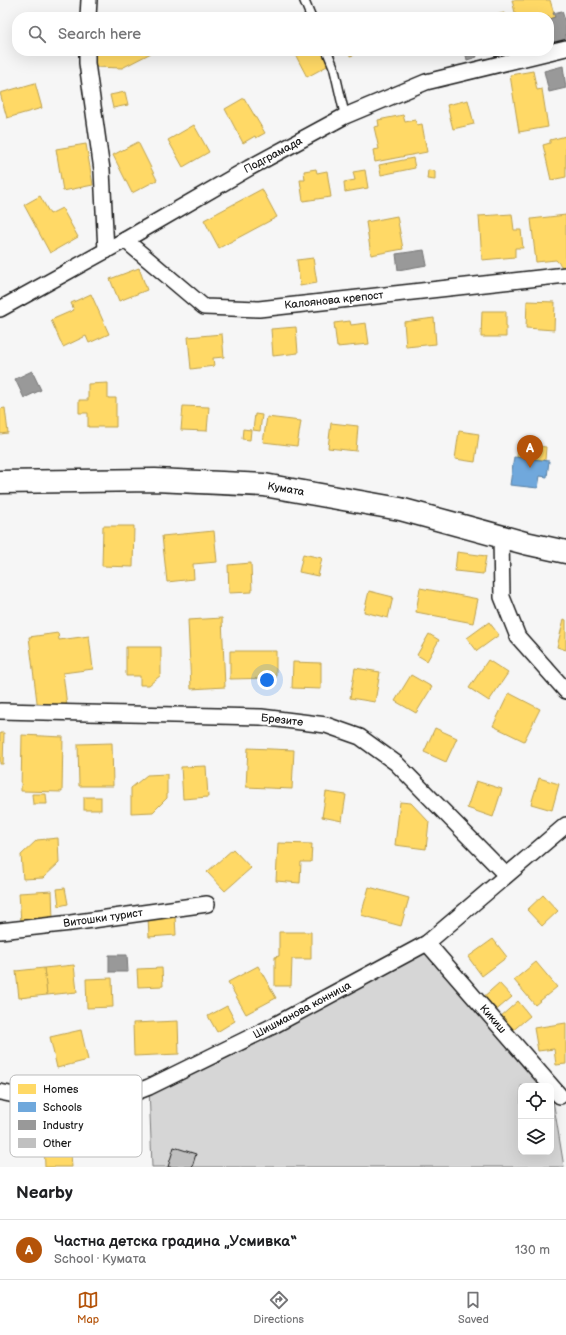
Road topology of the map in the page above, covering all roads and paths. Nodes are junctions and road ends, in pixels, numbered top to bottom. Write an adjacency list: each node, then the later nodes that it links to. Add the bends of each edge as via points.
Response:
1 (89, 0): 3 (street)
2 (304, 0): 4 (lane)
3 (88, 12)
4 (309, 12)
5 (566, 48): 6 (street, Подграмада)
6 (554, 51)
7 (87, 56): 12 (street, via 102,170)
8 (329, 56): 10 (lane)
9 (533, 56): 10 (street, Подграмада, via 426,82)
10 (345, 116): 11 (street, Подграмада)
11 (124, 240): 12 (street, Подграмада); 13 (street, Калоянова крепост, via 204,307 258,308)
12 (106, 251): 14 (street, Подграмада)
13 (566, 275)
14 (0, 309)
15 (0, 482): 16 (main road, Кумата, via 155,480 264,485 400,509)
16 (501, 536): 17 (main road, Кумата); 18 (street, via 502,597 518,637)
17 (566, 552)
18 (566, 691)
19 (0, 711): 21 (street, Брезите, via 261,717 326,725 360,737 396,763)
20 (566, 825): 21 (street, Шишманова конница)
21 (506, 875): 24 (street, Шишманова конница)
22 (207, 904): 23 (street, Витошки турист)
23 (0, 931)
24 (427, 943): 25 (street, Шишманова конница, via 271,1027); 28 (street, Кикиш)
25 (142, 1090)
26 (0, 1092): 27 (street, Шишманова конница)
27 (10, 1094)
28 (560, 1096)

